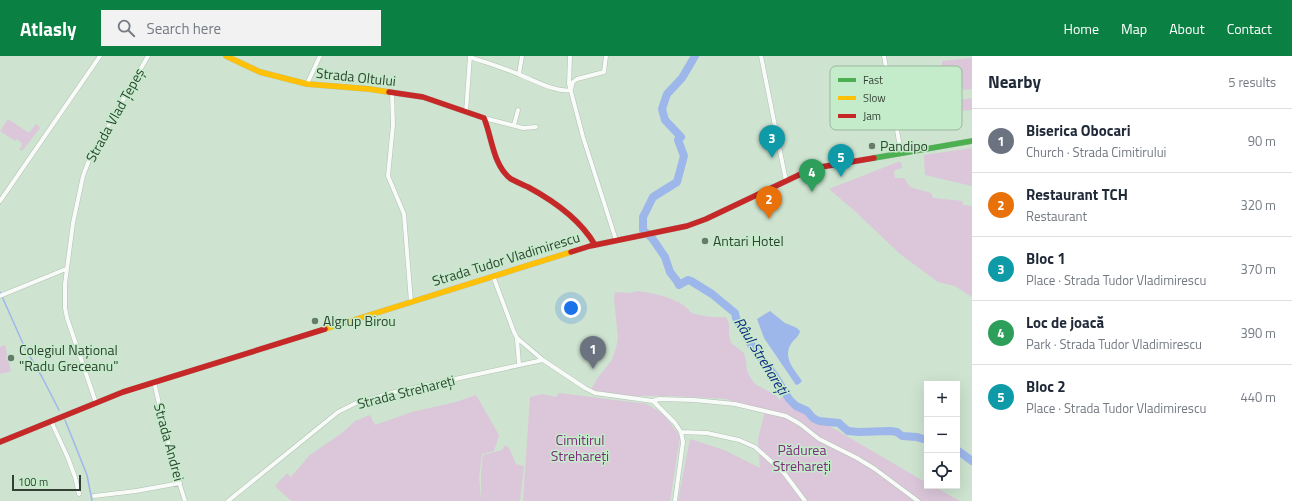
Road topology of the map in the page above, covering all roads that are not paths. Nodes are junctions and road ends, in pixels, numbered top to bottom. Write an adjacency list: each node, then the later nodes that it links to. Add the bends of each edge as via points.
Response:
1 (100, 56): 25 (street)
2 (148, 56): 28 (street, Strada Vlad Țepeș, via 89,160 74,215)
3 (226, 56): 13 (main road, Strada Oltului, via 260,72)
4 (320, 56): 13 (street)
5 (522, 56): 12 (street)
6 (570, 56): 14 (street, via 568,76)
7 (606, 56): 14 (street, via 604,72 576,79)
8 (761, 56): 24 (street)
9 (884, 56): 11 (street)
10 (470, 57): 12 (street); 17 (street)
11 (886, 66)
12 (519, 74): 14 (street, via 564,91)
13 (307, 84): 15 (main road, Strada Oltului)
14 (571, 90): 26 (street, via 582,137)
15 (392, 92): 17 (main road, Strada Oltului, via 423,97); 31 (street, via 393,125 388,176 404,214)
16 (518, 110): 19 (street)
17 (466, 112): 18 (main road, Strada Oltului)
18 (484, 118): 19 (street, Strada Oltului); 27 (main road, via 498,162 507,176 572,217 588,232)
19 (514, 125): 20 (street, Strada Oltului, via 523,128)
20 (536, 127)
21 (897, 130): 23 (street)
22 (972, 141): 23 (main road, Strada Tudor Vladimirescu)
23 (901, 153): 24 (main road, Strada Tudor Vladimirescu, via 821,167)
24 (786, 181): 26 (main road, Strada Tudor Vladimirescu, via 686,226)
25 (0, 200)
26 (616, 240): 27 (main road, Strada Tudor Vladimirescu)
27 (595, 245): 29 (main road, Strada Tudor Vladimirescu)
28 (66, 269): 30 (street); 37 (street, Strada Vlad Țepeș, via 64,292 67,318)
29 (493, 276): 31 (main road, Strada Tudor Vladimirescu); 32 (street)
30 (0, 296)
31 (411, 302): 35 (main road, Strada Tudor Vladimirescu)
32 (517, 338): 33 (street); 34 (street)
33 (543, 360): 34 (street, Strada Strehareți); 36 (street, via 595,393)
34 (519, 364): 45 (street, Strada Strehareți, via 395,392 343,409)
35 (154, 382): 37 (main road, Strada Tudor Vladimirescu); 41 (street, Strada Andrei)
36 (653, 401): 39 (street); 48 (street, via 694,400 735,404 786,416 819,439 875,468)
37 (96, 403): 38 (main road, Strada Tudor Vladimirescu)
38 (51, 421): 40 (main road, Strada Tudor Vladimirescu); 42 (street, via 69,462)
39 (681, 432): 46 (street, via 683,442); 47 (street, via 713,434 739,440 754,447 784,473)
40 (0, 442)
41 (180, 483): 43 (street); 44 (street, Strada Andrei)
42 (79, 494)
43 (94, 496)
44 (185, 501)
45 (228, 501)
46 (675, 501)
47 (805, 501)
48 (918, 501)

